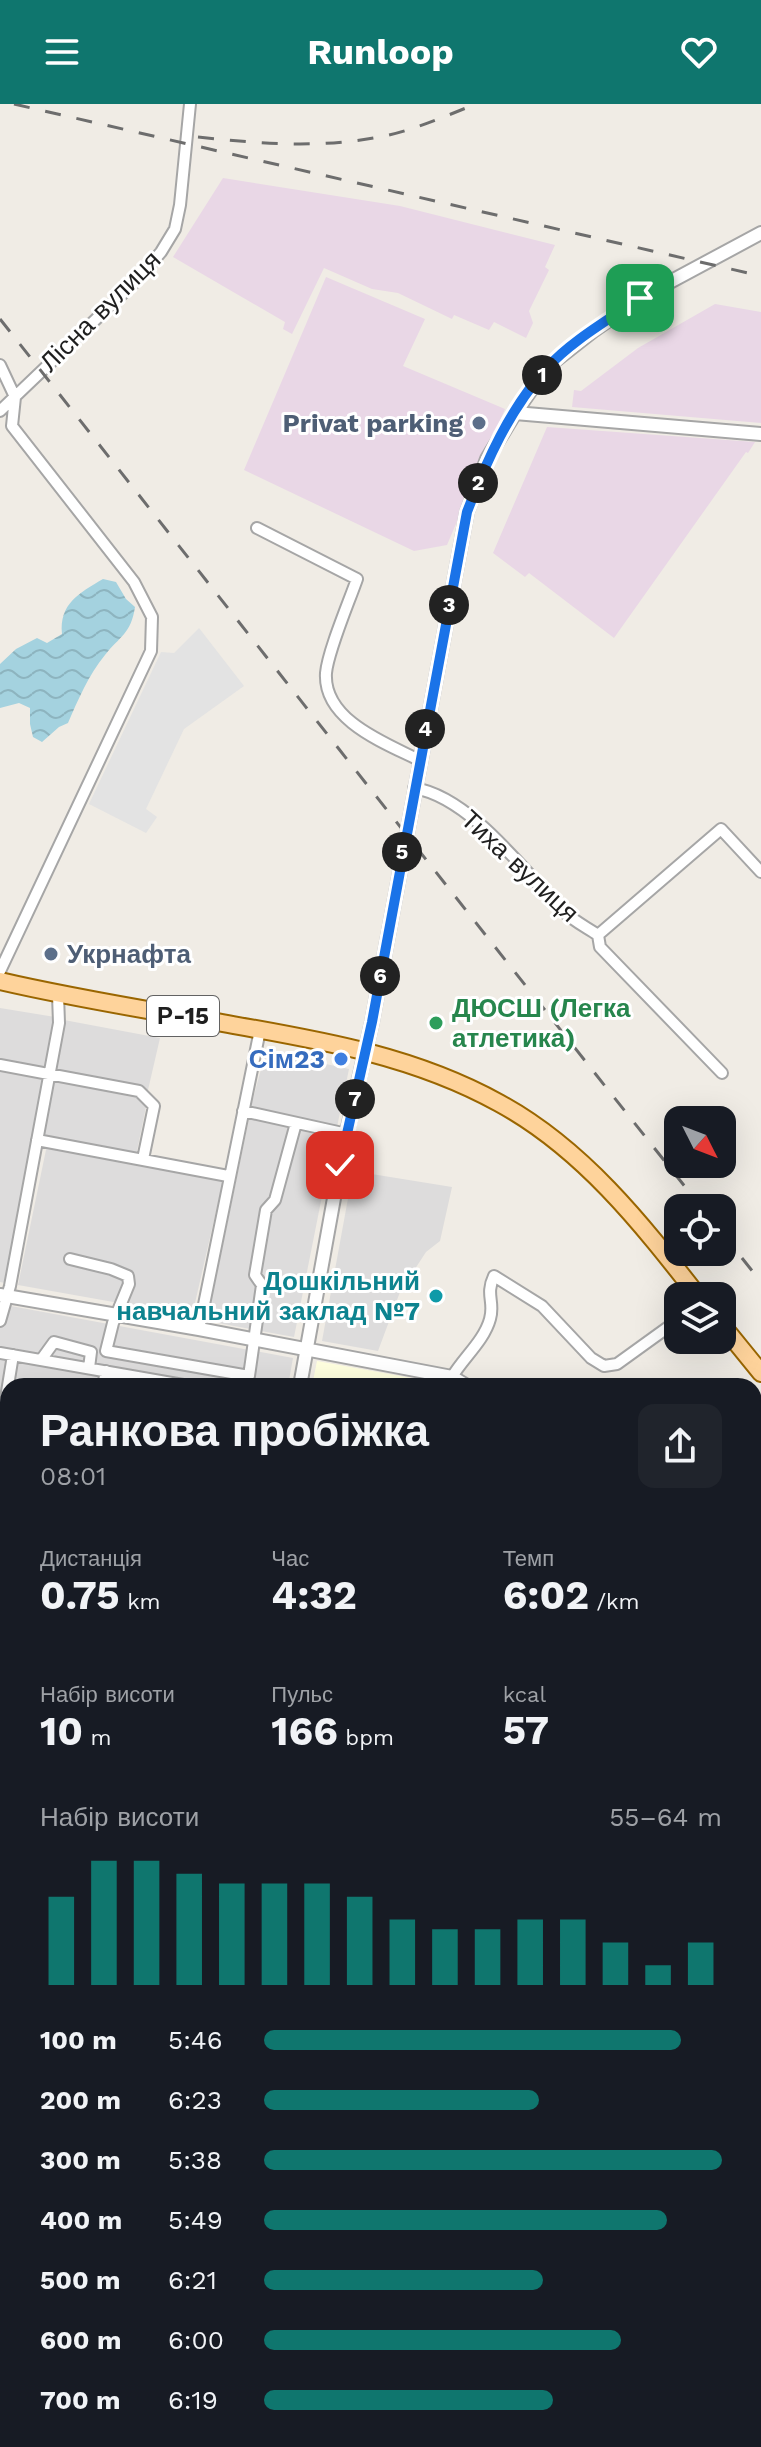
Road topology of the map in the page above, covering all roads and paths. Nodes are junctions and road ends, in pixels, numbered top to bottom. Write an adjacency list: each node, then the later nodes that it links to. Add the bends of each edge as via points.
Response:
1 (190, 104): 4 (street, Лісна вулиця, via 175,229 137,280)
2 (761, 233): 6 (street, via 640,298 593,331 547,367)
3 (0, 365): 4 (street)
4 (15, 397): 5 (street, Лісна вулиця); 13 (street, via 12,426 134,582 152,617 152,629 151,651)
5 (0, 411)
6 (515, 413): 7 (street); 9 (street, via 487,459 467,512)
7 (761, 434)
8 (257, 528): 9 (street, via 357,579 326,670 327,690 342,714 368,734)
9 (419, 760): 10 (street)
10 (414, 788): 12 (street, Тиха вулиця, via 432,792 470,817 564,912); 17 (street)
11 (761, 872): 12 (street, Тиха вулиця, via 721,829)
12 (598, 935): 19 (street, via 600,947)
13 (0, 971)
14 (0, 981): 15 (main road, Р-15)
15 (58, 995): 16 (main road, Р-15); 20 (street, via 59,1023)
16 (260, 1030): 17 (main road, Р-15); 21 (street)
17 (366, 1050): 23 (street); 28 (main road, Р-15, via 453,1080 545,1134 627,1206)
18 (0, 1065): 20 (street)
19 (722, 1073)
20 (49, 1075): 24 (street); 25 (street, via 139,1091 154,1106)
21 (243, 1111): 22 (street); 26 (street)
22 (296, 1123): 23 (street); 34 (street, via 275,1200 266,1210 255,1275 262,1285)
23 (347, 1134): 36 (street)
24 (37, 1140): 25 (street); 29 (street)
25 (143, 1159): 26 (street)
26 (228, 1176): 32 (street)
27 (70, 1259): 30 (street, via 128,1276)
28 (687, 1282)
29 (4, 1296): 30 (street); 31 (street)
30 (116, 1315): 32 (street); 34 (street, via 106,1351 249,1376)
31 (0, 1321)
32 (199, 1329): 34 (street)
33 (664, 1330): 43 (street, via 617,1364 604,1366 542,1306 494,1276 488,1288 490,1319)
34 (255, 1340): 36 (street)
35 (736, 1342): 42 (main road)
36 (306, 1349): 43 (street); 47 (street)
37 (0, 1353): 38 (street)
38 (13, 1355): 39 (street); 44 (street)
39 (41, 1360): 40 (street); 40 (street, via 54,1342 91,1352)
40 (89, 1368): 41 (street)
41 (106, 1371): 45 (street); 46 (street)
42 (761, 1373)
43 (452, 1377)
44 (9, 1378)
45 (105, 1378)
46 (145, 1378)
47 (301, 1378)

